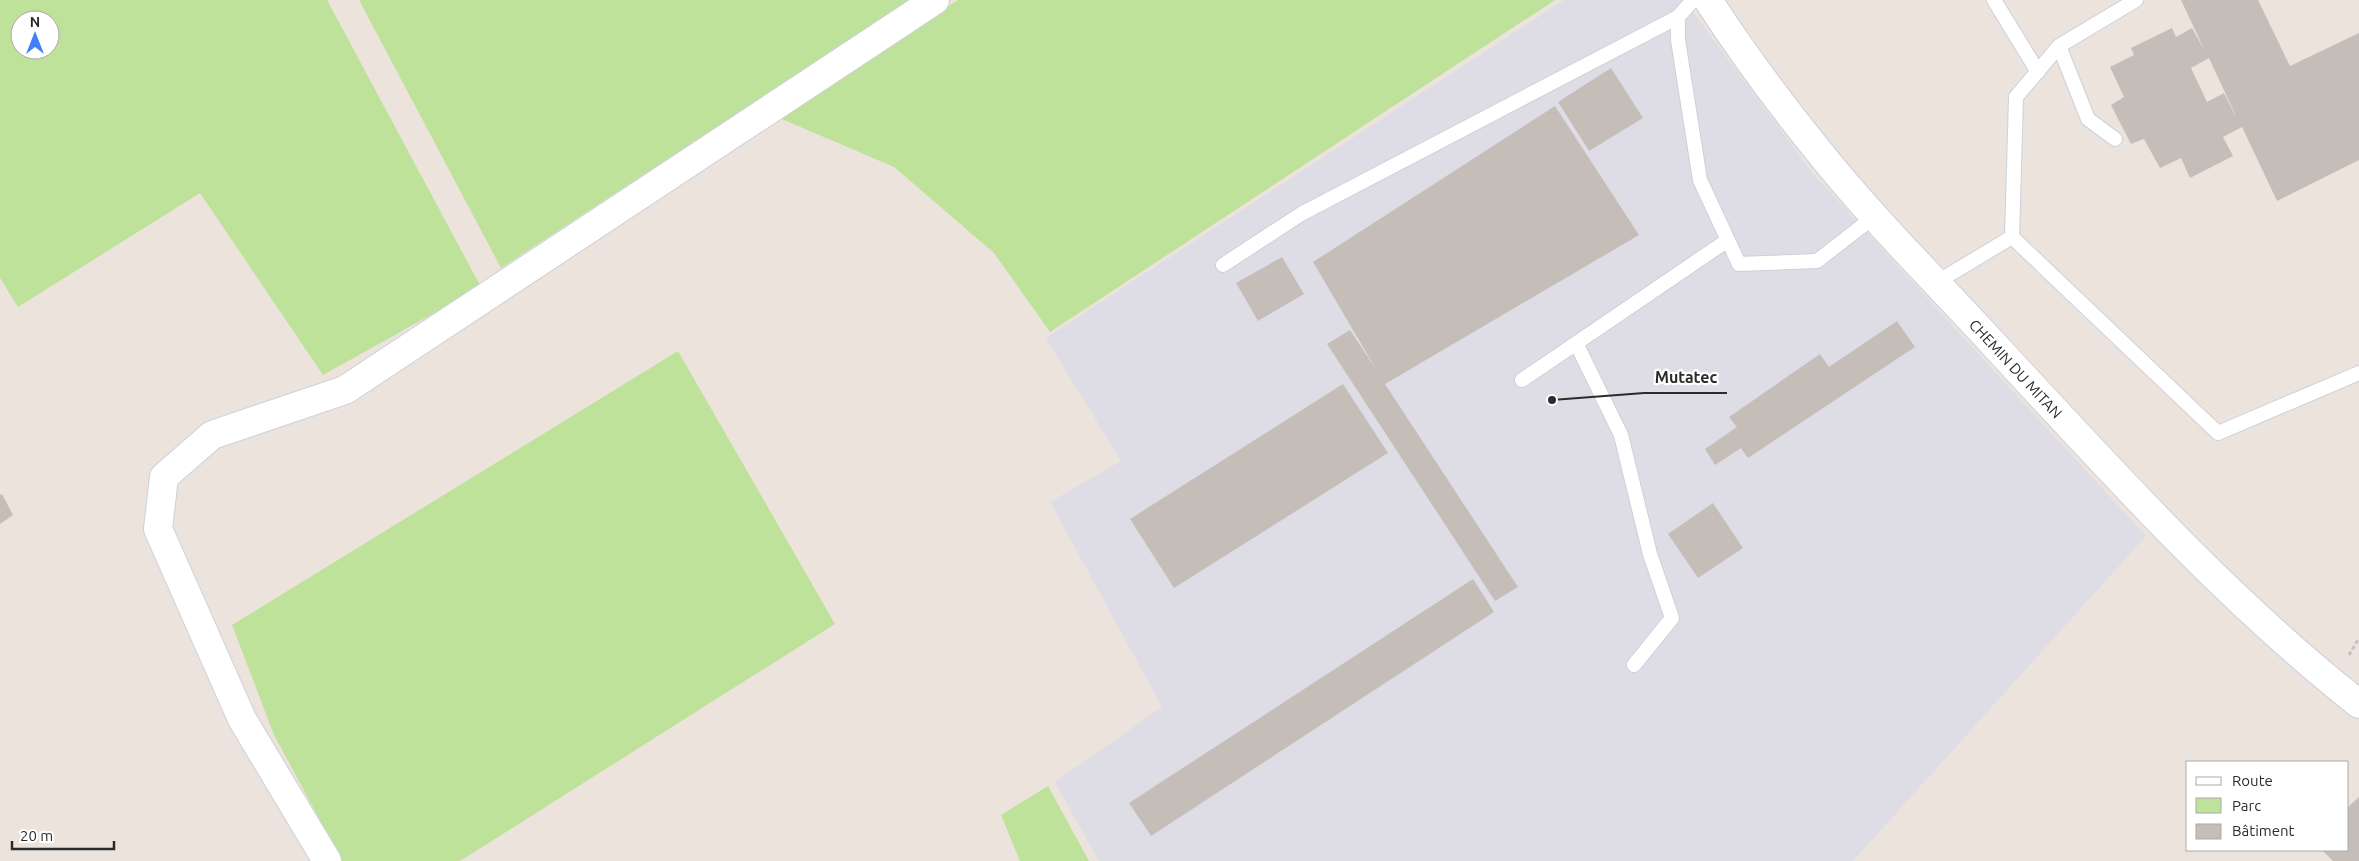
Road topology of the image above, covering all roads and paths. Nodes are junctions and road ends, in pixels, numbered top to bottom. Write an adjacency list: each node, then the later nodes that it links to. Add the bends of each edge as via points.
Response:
1 (935, 0): 20 (street, via 345,390 212,435 164,477 158,528 162,538 242,719)
2 (1693, 0): 6 (lane)
3 (1708, 0): 10 (street, CHEMIN DU MITAN, via 1817,150)
4 (1994, 0): 8 (lane)
5 (2136, 0): 7 (lane)
6 (1678, 17): 12 (lane, via 1678,40 1700,180); 13 (lane, via 1301,214)
7 (2059, 46): 8 (lane); 9 (lane, via 2088,119)
8 (2038, 72): 11 (lane, via 2016,97)
9 (2115, 139)
10 (1875, 216): 12 (lane, via 1817,261 1739,264); 14 (street, CHEMIN DU MITAN)
11 (2012, 237): 14 (lane); 16 (lane, via 2218,433)
12 (1728, 240): 15 (lane)
13 (1223, 265)
14 (1937, 282): 19 (street, CHEMIN DU MITAN, via 2149,513 2247,609)
15 (1576, 343): 17 (lane); 18 (lane, via 1621,434 1650,554 1672,618)
16 (2359, 373)
17 (1522, 380)
18 (1634, 665)
19 (2359, 704)
20 (327, 861)

